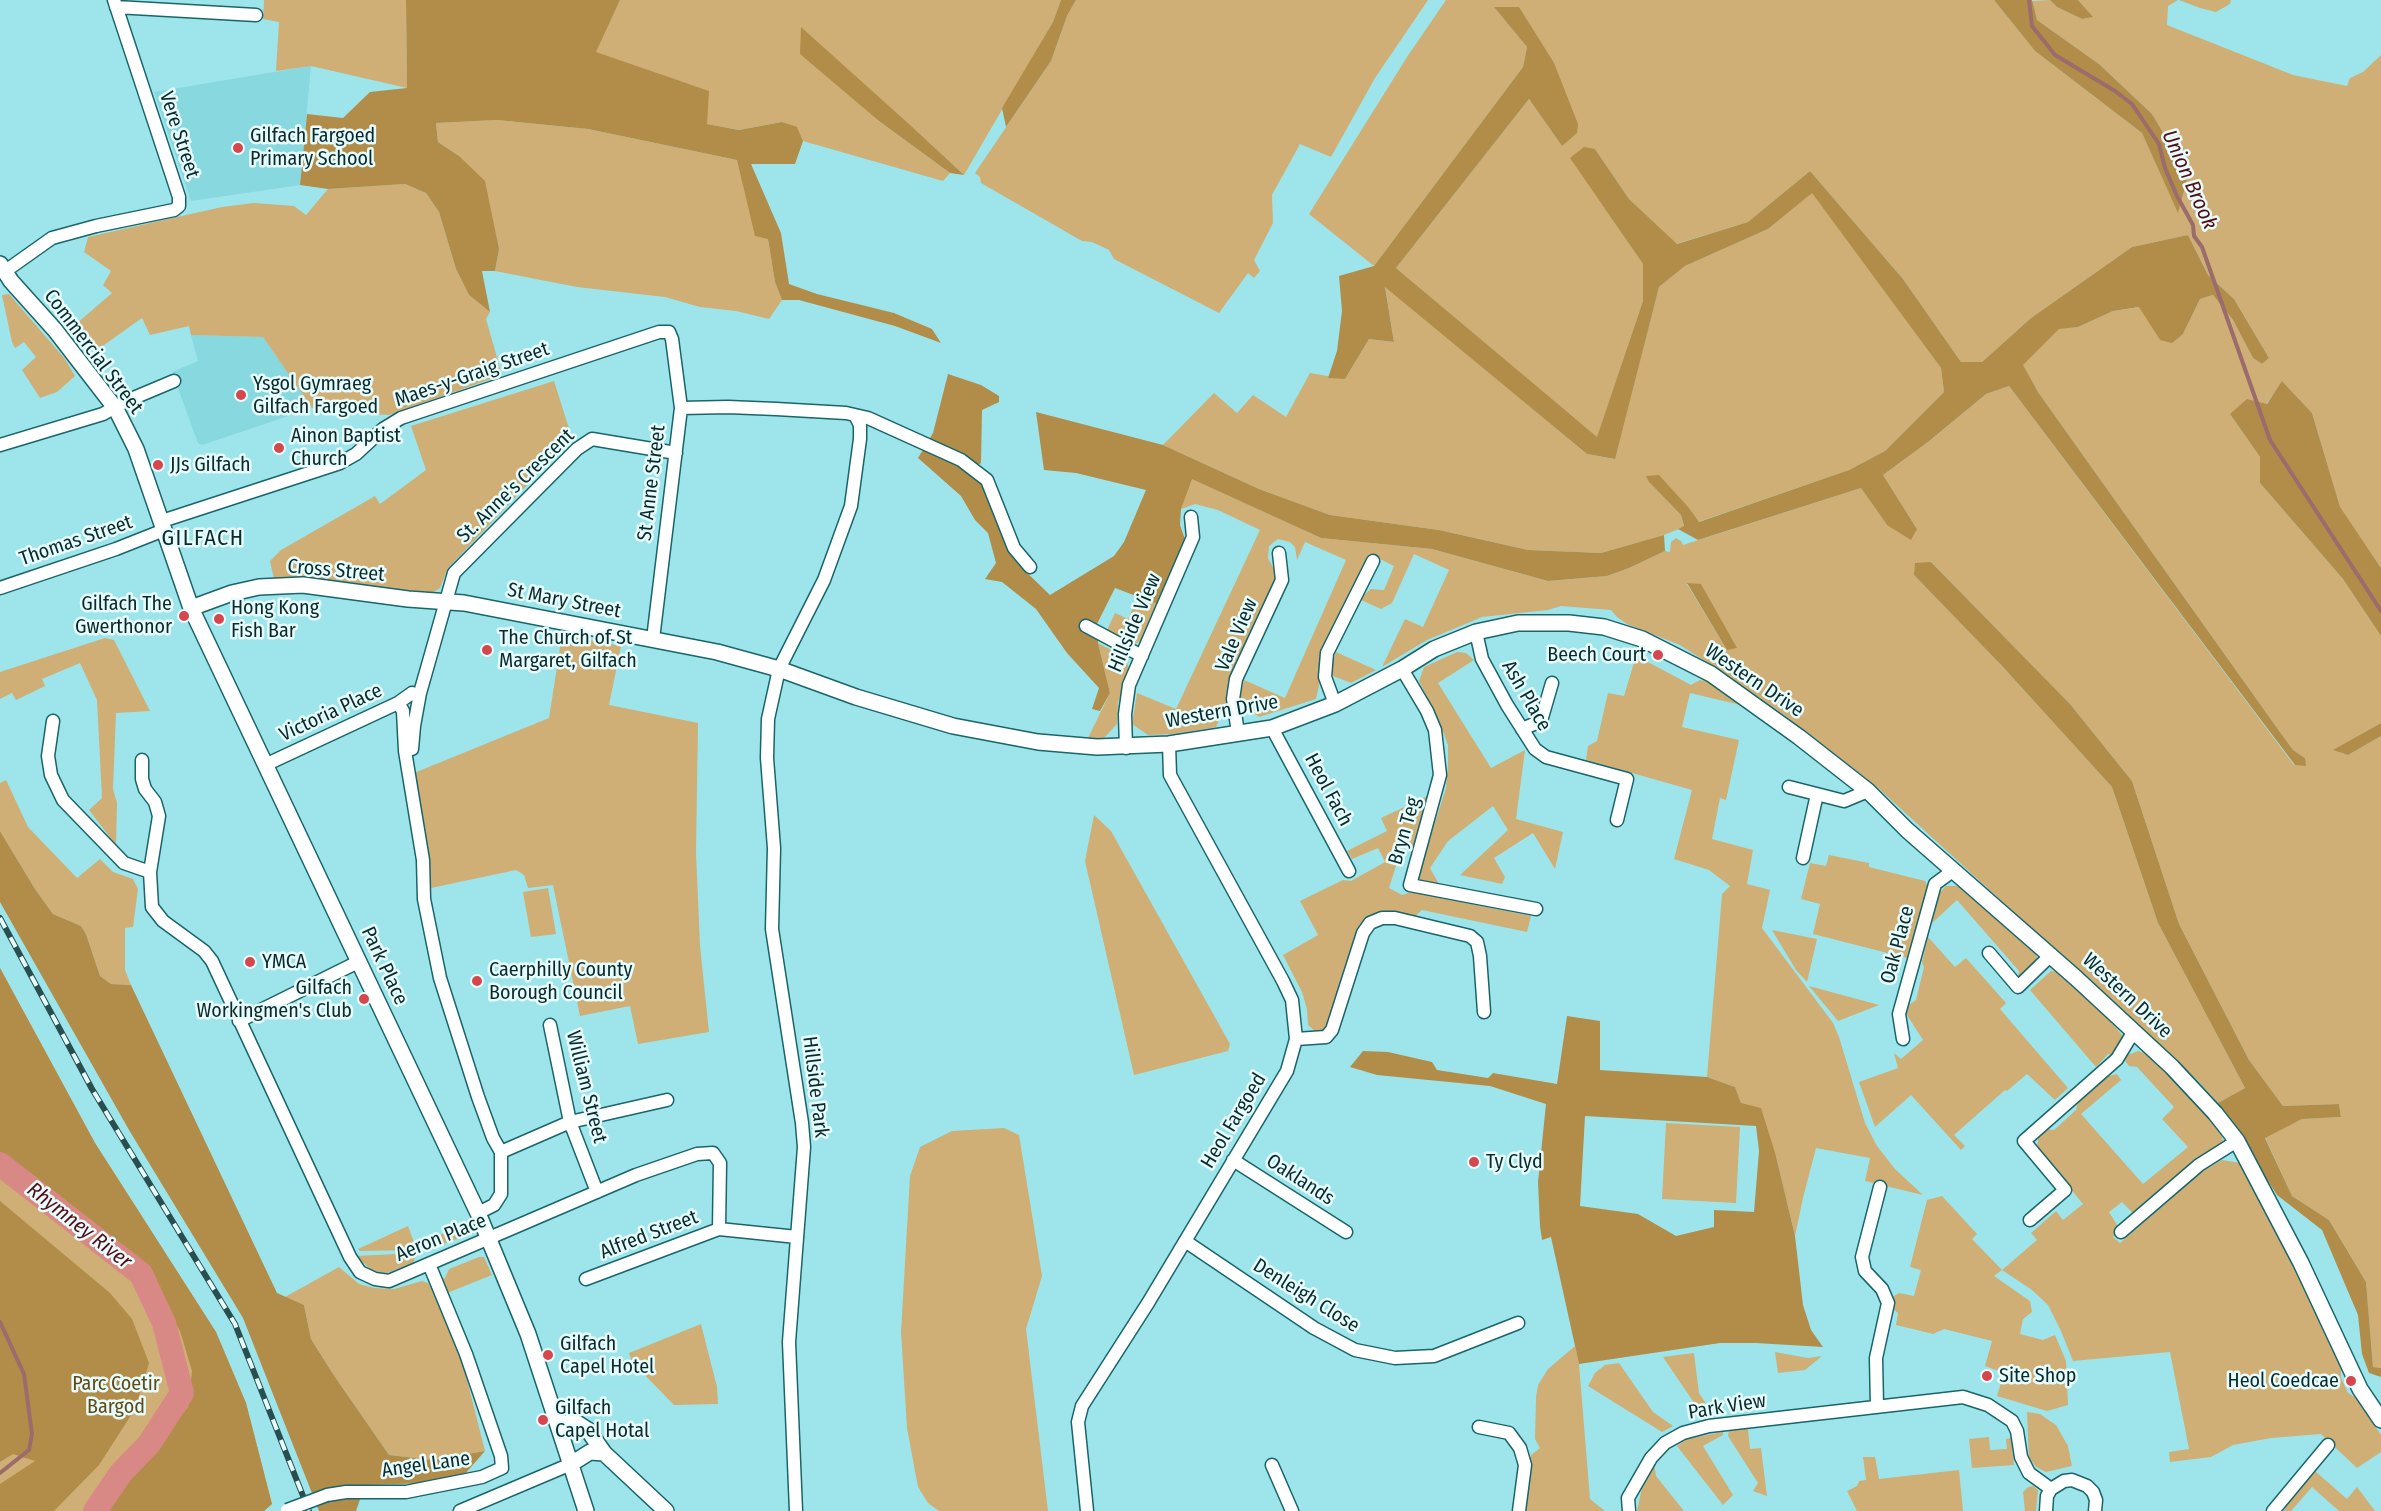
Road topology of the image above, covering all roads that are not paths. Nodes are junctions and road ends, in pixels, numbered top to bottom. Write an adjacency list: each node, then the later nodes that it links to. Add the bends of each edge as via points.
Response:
1 (115, 4): 2 (street); 3 (street, Vere Street, via 179,197 178,206 52,238)
2 (256, 15)
3 (4, 274): 7 (street, Commercial Street)
4 (669, 332): 6 (street, St Anne Street); 12 (street, Maes-y-Graig Street, via 659,332 400,418 356,454 340,462)
5 (174, 381): 7 (street)
6 (681, 408): 8 (street, via 776,408); 10 (street, St Anne Street)
7 (116, 409): 9 (street); 12 (street, Commercial Street, via 136,449)
8 (856, 417): 15 (street, via 868,418 961,460 987,480 1014,548); 23 (street, Hillside Park, via 860,439 851,506 824,580)
9 (0, 445)
10 (676, 453): 17 (street, St. Anne's Crescent, via 592,439 454,573); 21 (street, St Anne Street)
11 (1191, 517): 22 (street, Hillside View, via 1193,537)
12 (163, 525): 16 (street, Thomas Street, via 116,549); 18 (street, Park Place)
13 (1279, 553): 32 (street, Vale View, via 1282,580 1236,679 1233,699)
14 (1373, 561): 28 (street, via 1327,653 1325,677)
15 (1030, 567)
16 (0, 588)
17 (445, 602): 18 (street, Cross Street, via 303,585 232,592); 21 (street, St Mary Street); 35 (street, via 420,693)
18 (191, 608): 37 (street, Park Place)
19 (1086, 626): 22 (street)
20 (1476, 632): 24 (street, Western Drive); 31 (street, Ash Place, via 1482,659); 39 (street, Western Drive, via 1518,623 1569,623 1604,627 1642,639 1711,674)
21 (653, 639): 23 (street, St Mary Street)
22 (1142, 656): 34 (street, Hillside View, via 1129,685)
23 (779, 669): 34 (street, Western Drive, via 953,726 1038,742); 68 (street, Hillside Park, via 767,758 774,848 772,929 804,1147)
24 (1402, 669): 28 (street, Western Drive); 46 (street, Bryn Teg, via 1435,730 1440,775 1410,885)
25 (1552, 683): 31 (street, via 1541,721)
26 (412, 693): 27 (street, Victoria Place)
27 (398, 703): 37 (street, Victoria Place); 59 (street, via 403,711 405,751 423,860 424,899 440,978 478,1097)
28 (1335, 704): 30 (street, Western Drive)
29 (53, 721): 45 (street, via 48,756 51,775 63,800 124,862)
30 (1272, 728): 32 (street, Western Drive); 44 (street, Heol Fach)
31 (1522, 729): 41 (street, Ash Place, via 1535,750 1546,757 1627,779)
32 (1238, 733): 33 (street, Western Drive)
33 (1169, 744): 34 (street, Western Drive); 54 (street, Heol Fargoed, via 1170,775 1292,1000)
34 (1126, 748)
35 (412, 749)
36 (142, 760): 45 (street, Aeron Place, via 145,789 156,802 159,816)
37 (265, 765): 49 (street, Park Place)
38 (1789, 787): 40 (street)
39 (1868, 791): 40 (street, via 1844,801); 43 (street, Western Drive)
40 (1817, 794): 42 (street)
41 (1617, 820)
42 (1803, 858)
43 (1954, 870): 48 (street, Western Drive); 55 (street, Oak Place, via 1935,884 1899,1014)
44 (1349, 871)
45 (150, 872): 51 (street, Aeron Place, via 152,906 163,921 204,951)
46 (1536, 909)
47 (1989, 953): 48 (street, via 2018,987)
48 (2051, 955): 53 (street, Western Drive)
49 (358, 962): 51 (street); 63 (street, Park Place)
50 (1484, 1012): 54 (street, via 1477,942 1470,936 1382,918 1370,923 1363,933 1332,1029 1326,1037)
51 (239, 1021): 71 (street, Aeron Place, via 360,1272 389,1281)
52 (550, 1025): 57 (street, William Street)
53 (2134, 1031): 58 (street, Western Drive, via 2172,1066); 64 (street, via 2117,1059 2024,1141 2065,1190)
54 (1296, 1039): 60 (street, Heol Fargoed, via 1287,1071)
55 (1903, 1040)
56 (666, 1100): 57 (street)
57 (570, 1122): 59 (street); 62 (street, William Street)
58 (2237, 1141): 67 (street, via 2199,1165); 75 (street, Western Drive, via 2301,1263 2360,1389)
59 (501, 1152): 63 (street, via 501,1194 494,1204)
60 (1233, 1160): 66 (street, Oaklands); 70 (street, Heol Fargoed)
61 (1880, 1187): 74 (street, via 1862,1257 1865,1271 1882,1289 1888,1303 1876,1358)
62 (597, 1192): 65 (street, Aeron Place, via 697,1154 713,1153 720,1163); 69 (street, Aeron Place)
63 (477, 1213): 69 (street, Park Place)
64 (2030, 1220)
65 (719, 1229): 68 (street, Alfred Street); 72 (street, Alfred Street)
66 (1346, 1232)
67 (2121, 1233)
68 (797, 1237): 89 (street, Hillside Park, via 789,1342)
69 (488, 1240): 71 (street, Aeron Place); 76 (street, Park Place, via 528,1334)
70 (1185, 1241): 73 (street, Denleigh Close, via 1314,1328 1355,1350 1395,1358 1434,1356); 90 (street, Heol Fargoed, via 1082,1406 1078,1422)
71 (429, 1264): 85 (street, Angel Lane, bridge, via 466,1354 502,1468 482,1477 406,1492 327,1495)
72 (586, 1279)
73 (1518, 1323)
74 (1877, 1407): 84 (street, Park View, via 1964,1398 1988,1405 2012,1421 2029,1473); 93 (street, Park View, via 1709,1426 1683,1433 1650,1458 1628,1498)
75 (2381, 1420)
76 (558, 1423): 80 (street, via 577,1423 588,1430); 82 (street, Park Place)
77 (1479, 1427): 92 (street, via 1509,1433 1520,1448 1525,1465)
78 (2328, 1446): 81 (street)
79 (2307, 1448): 81 (street)
80 (604, 1453): 82 (street, via 590,1452); 88 (street)
81 (2317, 1458): 96 (street)
82 (571, 1464): 86 (street); 87 (street, Park Place)
83 (1272, 1465): 91 (street)
84 (2052, 1489): 94 (street); 95 (street, via 2064,1481 2079,1482 2092,1492)
85 (285, 1510)
86 (460, 1511)
87 (586, 1511)
88 (666, 1511)
89 (796, 1511)
90 (1087, 1511)
91 (1292, 1511)
92 (1519, 1511)
93 (1629, 1511)
94 (2046, 1511)
95 (2095, 1511)
96 (2273, 1511)

